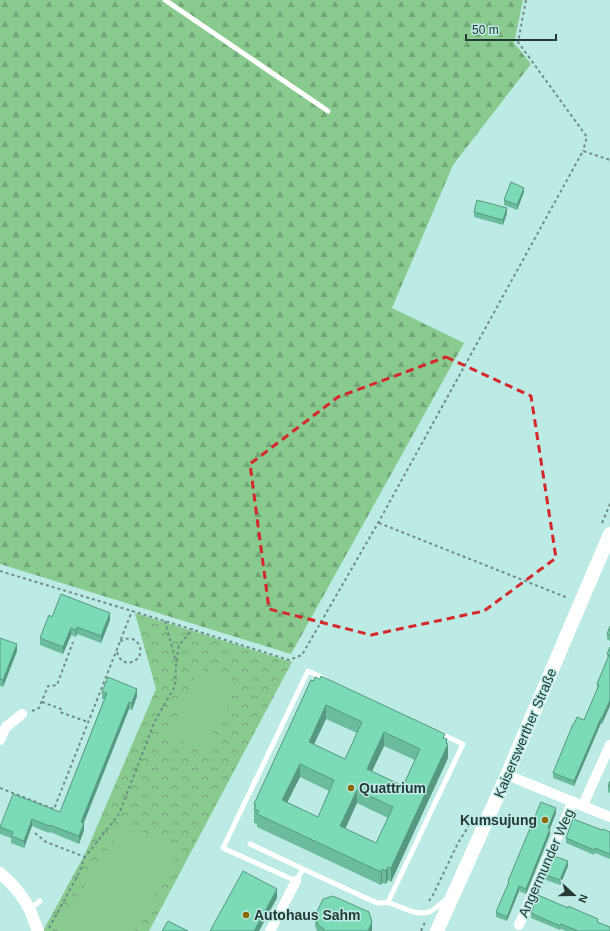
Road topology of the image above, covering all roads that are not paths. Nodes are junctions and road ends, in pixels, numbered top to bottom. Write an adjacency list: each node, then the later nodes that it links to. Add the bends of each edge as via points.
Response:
1 (165, 0): 2 (lane)
2 (328, 111)
3 (610, 534): 9 (main road, Kaiserswerther Straße)
4 (329, 681): 16 (lane, via 308,671 223,848)
5 (22, 714): 7 (street, via 6,727)
6 (435, 731): 19 (lane, via 463,744)
7 (0, 740)
8 (610, 745): 11 (street)
9 (507, 775): 10 (street, Angermunder Weg); 17 (main road, Kaiserswerther Straße)
10 (573, 801): 11 (street, Angermunder Weg); 21 (street, Angermunder Weg)
11 (583, 806): 12 (street, Angermunder Weg)
12 (610, 817)
13 (250, 844): 14 (lane)
14 (302, 869): 16 (lane); 19 (lane, via 377,903)
15 (0, 873): 20 (street, via 17,890)
16 (296, 881): 23 (street)
17 (456, 889): 19 (lane, via 427,912 405,910); 24 (main road, Kaiserswerther Straße)
18 (40, 901): 20 (lane)
19 (388, 902)
20 (30, 910): 22 (street)
21 (519, 925)
22 (38, 931)
23 (270, 931)
24 (437, 931)

